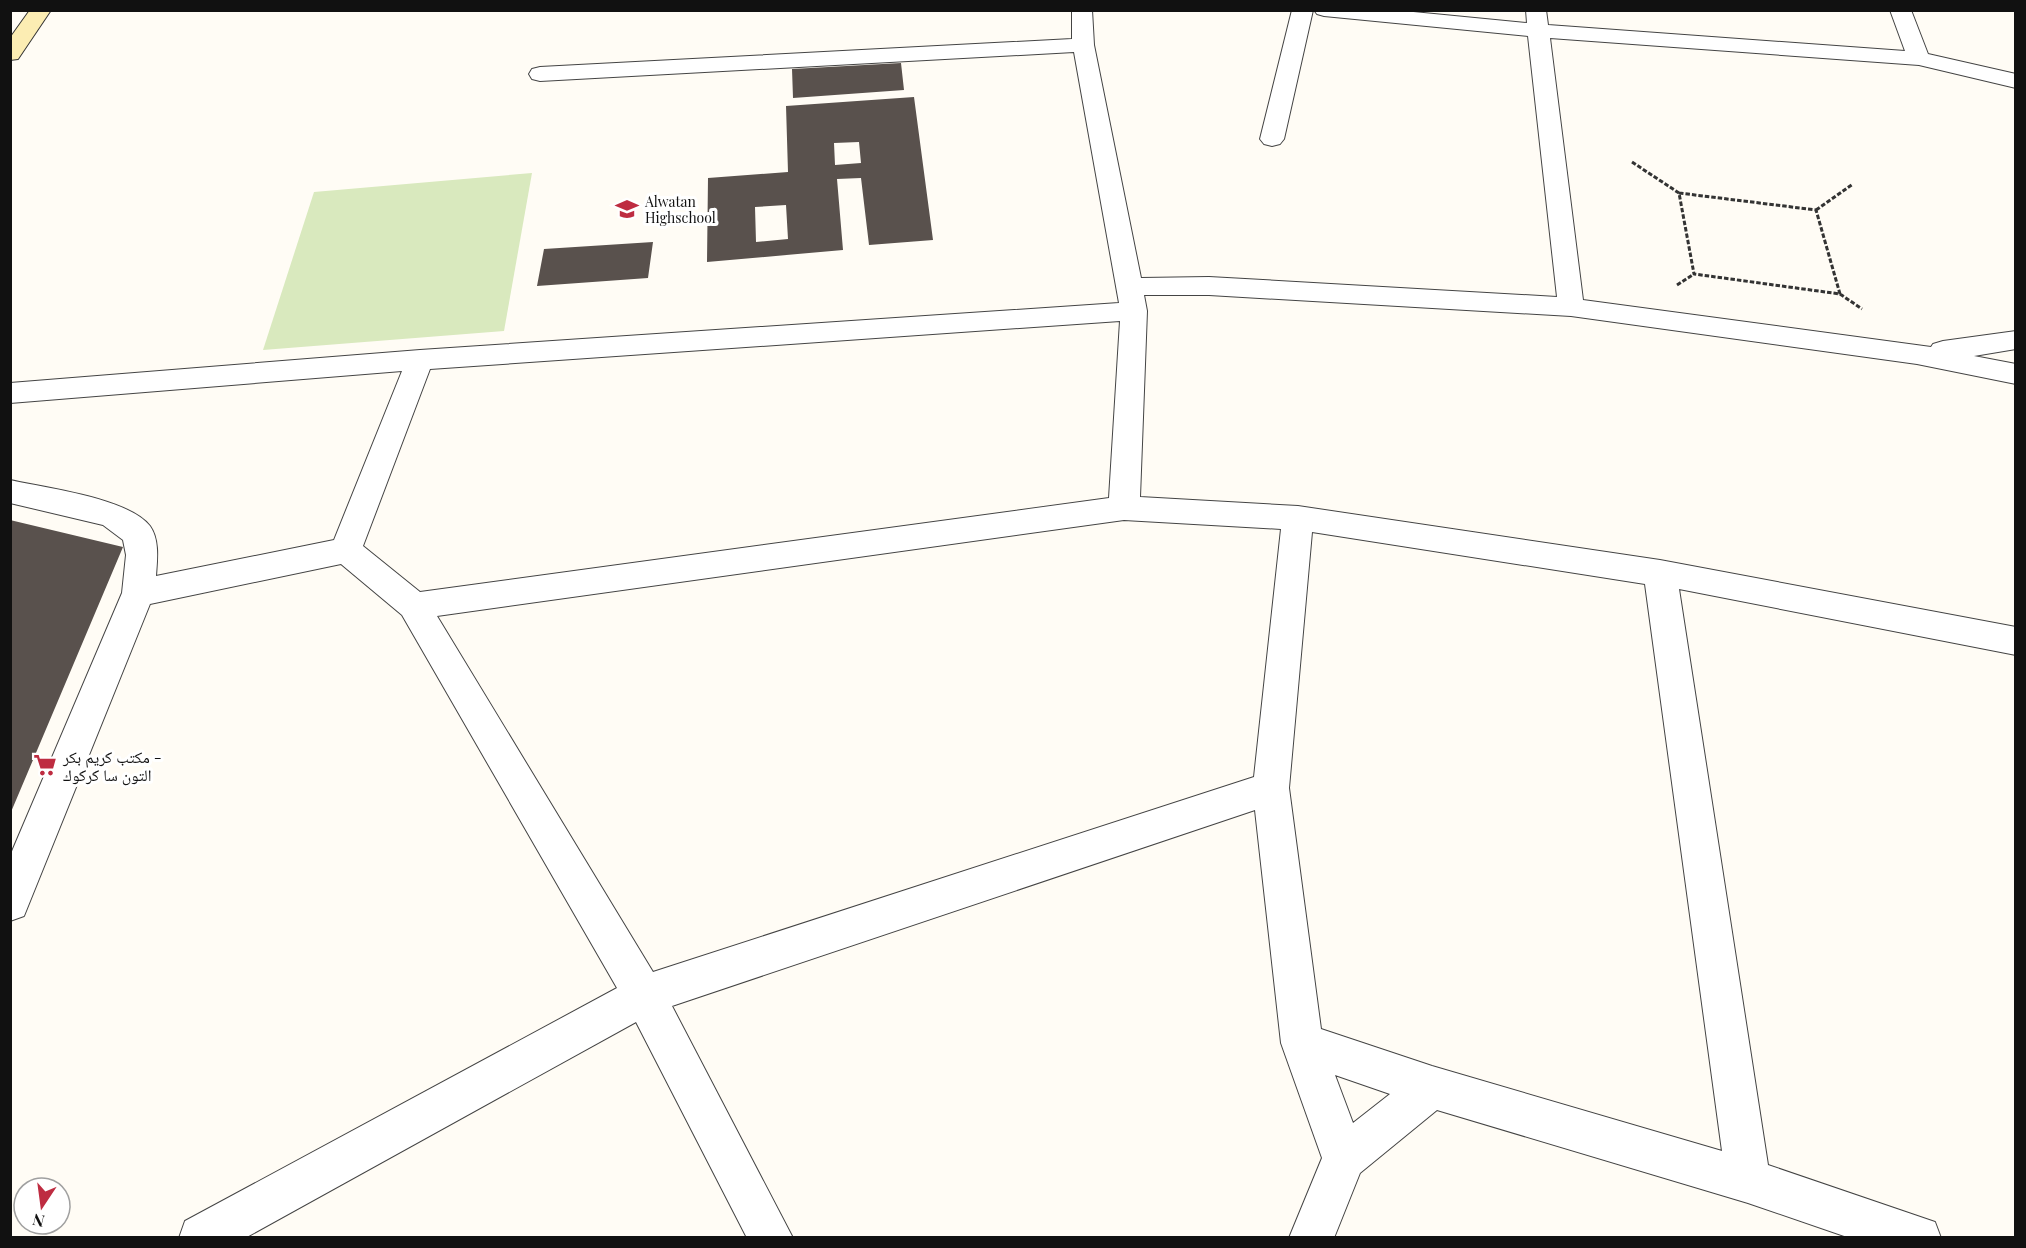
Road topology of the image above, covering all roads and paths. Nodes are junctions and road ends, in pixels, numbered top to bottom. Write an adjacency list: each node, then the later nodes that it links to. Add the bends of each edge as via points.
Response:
1 (41, 10): 8 (street)
2 (1082, 10): 7 (street)
3 (1303, 10): 12 (street)
4 (1324, 10): 6 (street)
5 (1900, 10): 9 (street)
6 (1538, 21): 9 (street); 18 (street)
7 (1083, 45): 10 (street); 17 (street)
8 (10, 54)
9 (1919, 58): 11 (street)
10 (540, 74)
11 (2016, 81)
12 (1272, 139)
13 (1632, 162): 15 (path)
14 (1853, 184): 16 (path)
15 (1679, 192): 16 (path); 16 (path, via 1694,274 1840,294)
16 (1816, 210)
17 (1132, 299): 18 (street, via 1209,286); 21 (street); 25 (street)
18 (1571, 307): 20 (street)
19 (2016, 340): 20 (street)
20 (1917, 354): 22 (street)
21 (420, 360): 23 (street); 27 (street)
22 (2016, 374)
23 (10, 393)
24 (10, 491): 29 (street, via 112,515 138,534 142,555)
25 (1124, 508): 26 (street); 30 (street)
26 (1299, 518): 28 (street); 32 (street)
27 (346, 550): 29 (street); 30 (street)
28 (1660, 573): 31 (street); 38 (street)
29 (138, 593): 33 (street)
30 (414, 606): 34 (street)
31 (2016, 641)
32 (1271, 788): 34 (street); 35 (street)
33 (10, 903)
34 (644, 995): 39 (street); 40 (street)
35 (1302, 1043): 36 (street); 37 (street)
36 (1432, 1087): 37 (street); 38 (street)
37 (1344, 1158): 41 (street)
38 (1748, 1181): 42 (street)
39 (201, 1237)
40 (771, 1238)
41 (1311, 1238)
42 (1918, 1238)

